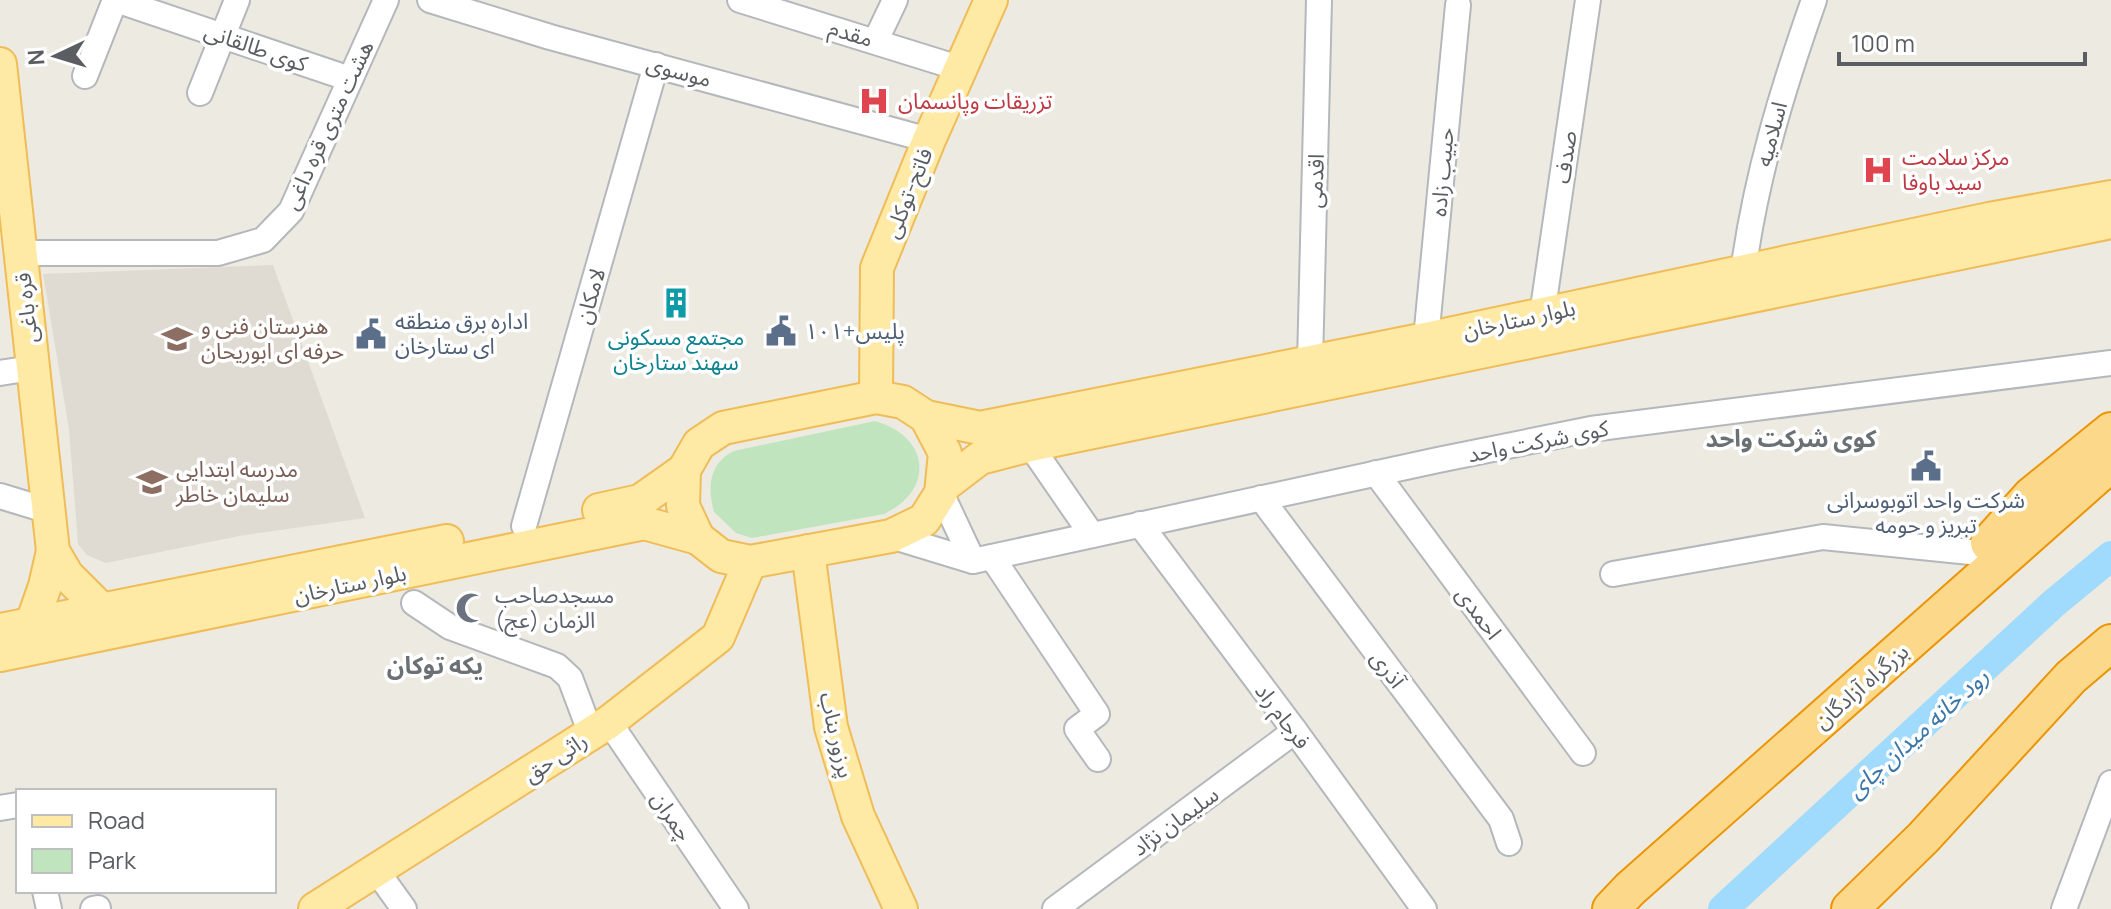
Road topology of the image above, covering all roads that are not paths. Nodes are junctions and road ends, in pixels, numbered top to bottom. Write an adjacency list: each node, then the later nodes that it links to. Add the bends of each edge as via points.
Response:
1 (116, 0): 12 (street, کوی طالقانی); 17 (street)
2 (237, 0): 12 (street)
3 (386, 0): 18 (street, هشت متری قره داغی)
4 (430, 0): 15 (street, موسوی)
5 (740, 0): 13 (street, مقدم)
6 (895, 0): 13 (street)
7 (991, 0): 16 (main road, فاتح-توکلی)
8 (1319, 0): 28 (street, اقدمی)
9 (1588, 0): 26 (street, صدف)
10 (1814, 0): 25 (street, اسلامیه, via 1787,75 1755,194)
11 (1458, 5): 27 (street, حبیب زاده)
12 (223, 35): 18 (street, کوی طالقانی); 19 (street)
13 (876, 40): 16 (street, مقدم)
14 (0, 64): 22 (main road, قره باغی)
15 (656, 65): 20 (street, موسوی); 44 (street, لامکان)
16 (962, 69): 20 (main road, فاتح-توکلی)
17 (85, 76)
18 (350, 79): 24 (street, هشت متری قره داغی, via 291,211 263,240 218,253)
19 (200, 93)
20 (929, 140): 32 (main road, فاتح-توکلی, via 877,268)
21 (2111, 197): 25 (main road, بلوار ستارخان)
22 (8, 215): 24 (main road, قره باغی)
23 (2111, 222): 35 (main road, بلوار ستارخان)
24 (19, 253): 30 (main road, قره باغی)
25 (1743, 272): 26 (main road, بلوار ستارخان)
26 (1542, 315): 27 (main road, بلوار ستارخان)
27 (1426, 339): 28 (main road, بلوار ستارخان)
28 (1310, 363): 33 (main road, بلوار ستارخان, via 980,428)
29 (2111, 363): 38 (street, کوی شرکت واحد, via 1591,429)
30 (32, 368): 31 (street); 42 (main road, قره باغی)
31 (0, 373)
32 (876, 397): 33 (main road, بلوار ستارخان, via 903,402); 37 (main road, بلوار ستارخان, via 723,428 699,444)
33 (926, 417): 39 (main road, via 945,453)
34 (2111, 431): 50 (highway, via 2031,496)
35 (1030, 445): 39 (main road, بلوار ستارخان, via 980,458); 45 (street)
36 (2111, 463): 56 (highway, بزرگراه آزادگان)
37 (684, 470): 44 (main road, بلوار ستارخان, via 640,501); 47 (main road, via 683,506)
38 (1376, 473): 41 (street, کوی شرکت واحد); 64 (street, احمدی)
39 (941, 490): 46 (main road, بلوار ستارخان, via 924,520); 51 (street)
40 (0, 496): 42 (street)
41 (1261, 498): 43 (street, کوی شرکت واحد); 69 (street, آذری, via 1501,819)
42 (46, 510): 48 (main road, قره باغی)
43 (1140, 524): 45 (street, کوی شرکت واحد); 63 (street, فرجام راد)
44 (524, 526): 55 (main road, بلوار ستارخان)
45 (1092, 535): 51 (street, کوی شرکت واحد)
46 (891, 536): 49 (main road, بلوار ستارخان); 51 (street)
47 (698, 538): 52 (main road, بلوار ستارخان, via 721,556); 55 (main road, بلوار ستارخان, via 644,523)
48 (53, 551): 55 (main road, قره باغی); 58 (main road, قره باغی)
49 (808, 551): 52 (main road, بلوار ستارخان); 74 (main road, پرزور بناب, via 831,727 858,816)
50 (1980, 553): 53 (street, via 1823,537); 56 (highway)
51 (982, 559): 65 (street, via 1097,714 1077,729)
52 (750, 562): 62 (main road, راثی حق, via 718,637)
53 (1613, 574)
54 (414, 603): 62 (street, چمران, via 450,627 557,666)
55 (104, 622): 58 (main road, بلوار ستارخان)
56 (1935, 622): 77 (highway, بزرگراه آزادگان)
57 (0, 630): 58 (main road, بلوار ستارخان)
58 (34, 635): 60 (main road, بلوار ستارخان)
59 (2111, 643): 68 (highway, via 2071,677)
60 (0, 655)
61 (2111, 673): 68 (highway, via 1995,784)
62 (600, 728): 70 (main road, راثی حق); 73 (street, چمران)
63 (1295, 731): 75 (street, سلیمان نژاد); 76 (street, فرجام راد)
64 (1583, 753)
65 (1098, 759)
66 (2111, 783): 67 (street)
67 (2102, 835): 79 (street)
68 (1923, 838): 78 (highway)
69 (1509, 843)
70 (376, 870): 71 (main road, راثی حق); 72 (street)
71 (315, 909)
72 (404, 909)
73 (736, 909)
74 (901, 909)
75 (1055, 909)
76 (1424, 909)
77 (1611, 909)
78 (1850, 909)
79 (2064, 909)

